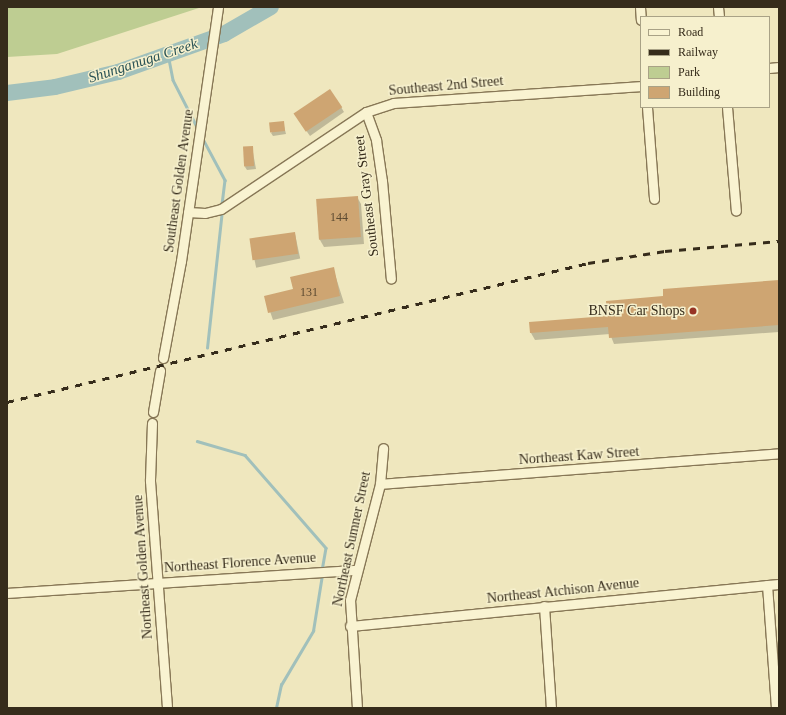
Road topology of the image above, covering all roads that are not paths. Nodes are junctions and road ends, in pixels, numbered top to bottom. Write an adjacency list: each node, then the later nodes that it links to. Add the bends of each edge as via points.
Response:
1 (218, 7): 8 (street, Southeast Golden Avenue)
2 (640, 86): 5 (street, Southeast 2nd Street, via 394,103)
3 (647, 108): 6 (street)
4 (727, 108): 7 (street)
5 (366, 112): 8 (street, Southeast 2nd Street, via 221,209 205,213); 9 (street, Southeast Gray Street, via 376,140)
6 (654, 199)
7 (736, 211)
8 (188, 212): 10 (street, Southeast Golden Avenue)
9 (391, 279)
10 (163, 358)
11 (160, 371): 12 (street)
12 (153, 412)
13 (152, 423): 18 (street, Northeast Golden Avenue, via 150,481)
14 (383, 448): 16 (street, Northeast Sumner Street)
15 (779, 453): 16 (street, Northeast Kaw Street)
16 (380, 484): 17 (street, Northeast Sumner Street)
17 (356, 570): 18 (street, Northeast Florence Avenue); 23 (street, Northeast Sumner Street, via 350,600)
18 (158, 583): 21 (street, Northeast Florence Avenue); 24 (street, Northeast Golden Avenue)
19 (779, 584): 20 (street, Northeast Atchison Avenue)
20 (767, 585): 22 (street, Northeast Atchison Avenue); 27 (street)
21 (7, 593)
22 (544, 606): 23 (street, Northeast Atchison Avenue); 26 (street)
23 (350, 626): 25 (street, Northeast Sumner Street)
24 (167, 708)
25 (358, 708)
26 (552, 708)
27 (776, 708)

